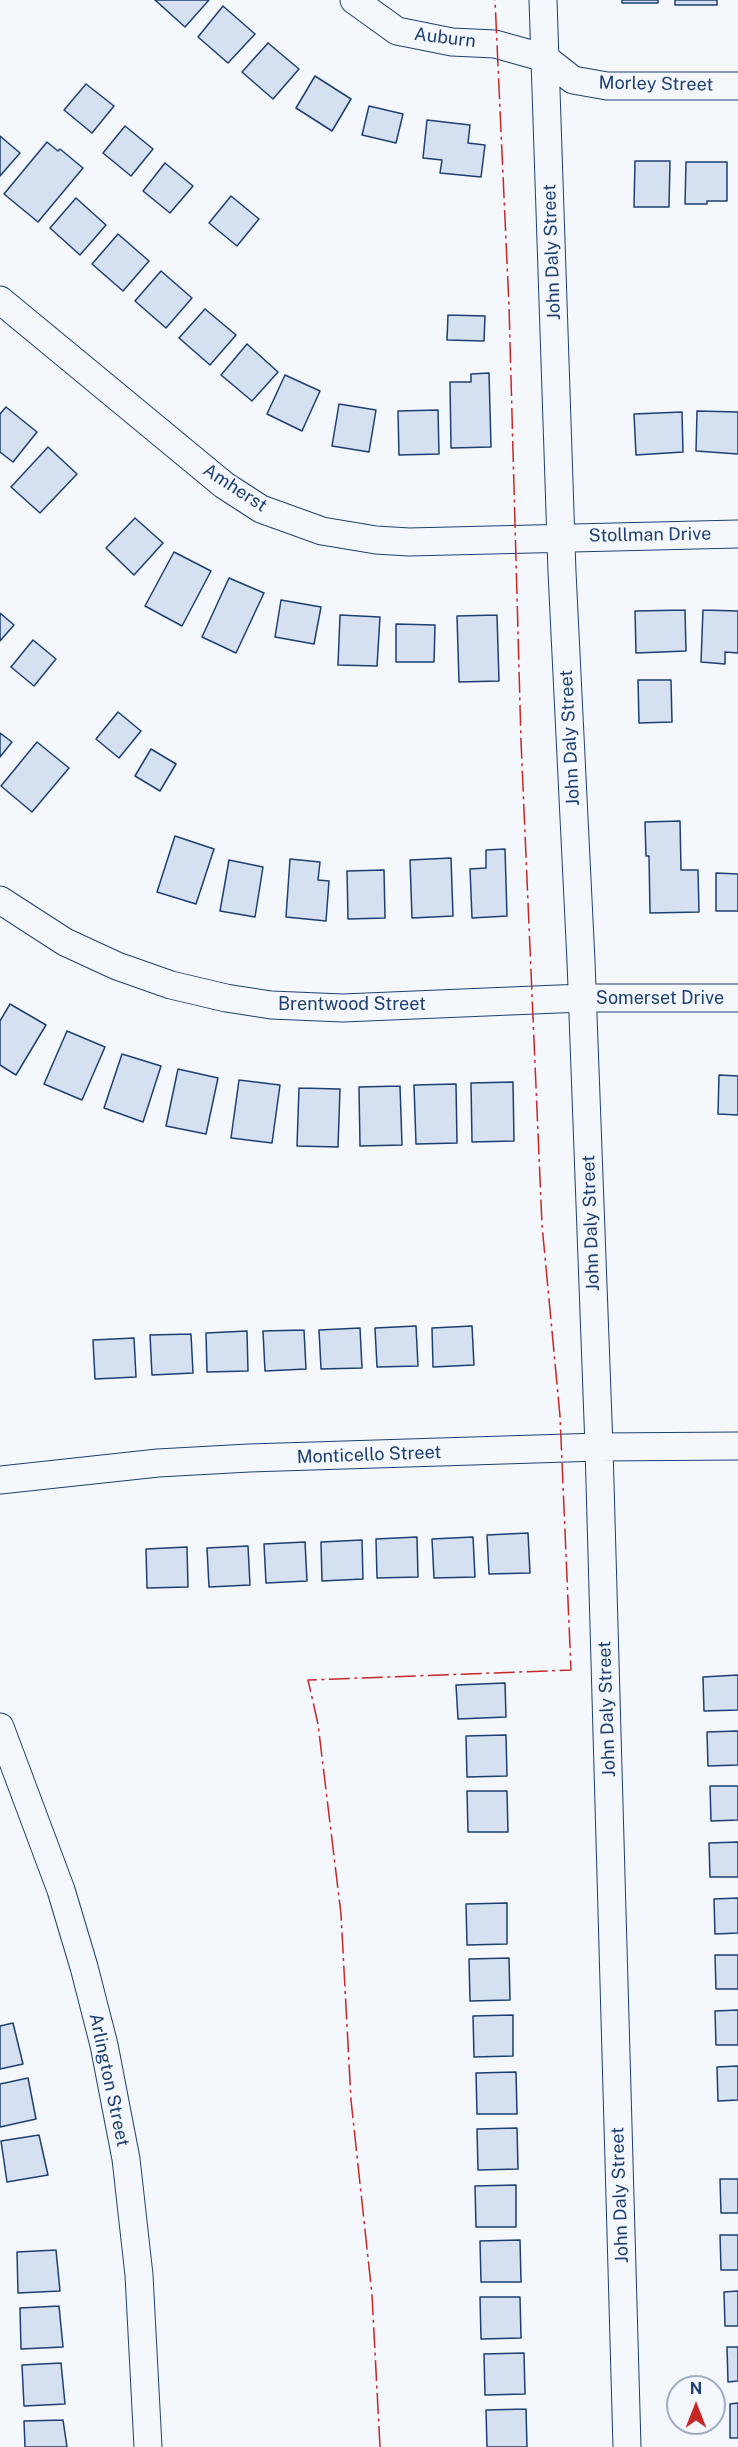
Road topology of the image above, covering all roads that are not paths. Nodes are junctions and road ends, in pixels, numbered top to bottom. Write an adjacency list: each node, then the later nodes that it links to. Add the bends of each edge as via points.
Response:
1 (354, 0): 3 (street, Auburn, via 397,32 452,42 495,44)
2 (543, 0): 3 (street, John Daly Street)
3 (545, 58): 4 (street, Morley Street, via 573,80 607,86); 7 (street, John Daly Street)
4 (738, 86)
5 (0, 300): 7 (street, Amherst, via 224,485 261,509 322,531 376,540)
6 (738, 534): 7 (street, Stollman Drive)
7 (561, 537): 9 (street, John Daly Street)
8 (0, 900): 9 (street, Brentwood Street, via 66,942 117,966 171,985 226,998 271,1005 343,1008)
9 (582, 998): 10 (street, Somerset Drive); 12 (street, John Daly Street)
10 (738, 998)
11 (738, 1446): 12 (street, Monticello Street)
12 (599, 1448): 13 (street, Monticello Street, via 159,1463); 16 (street, John Daly Street)
13 (0, 1480)
14 (0, 1727): 15 (street, Arlington Street, via 61,1890 104,2045 126,2159 138,2263)
15 (148, 2447)
16 (627, 2447)

